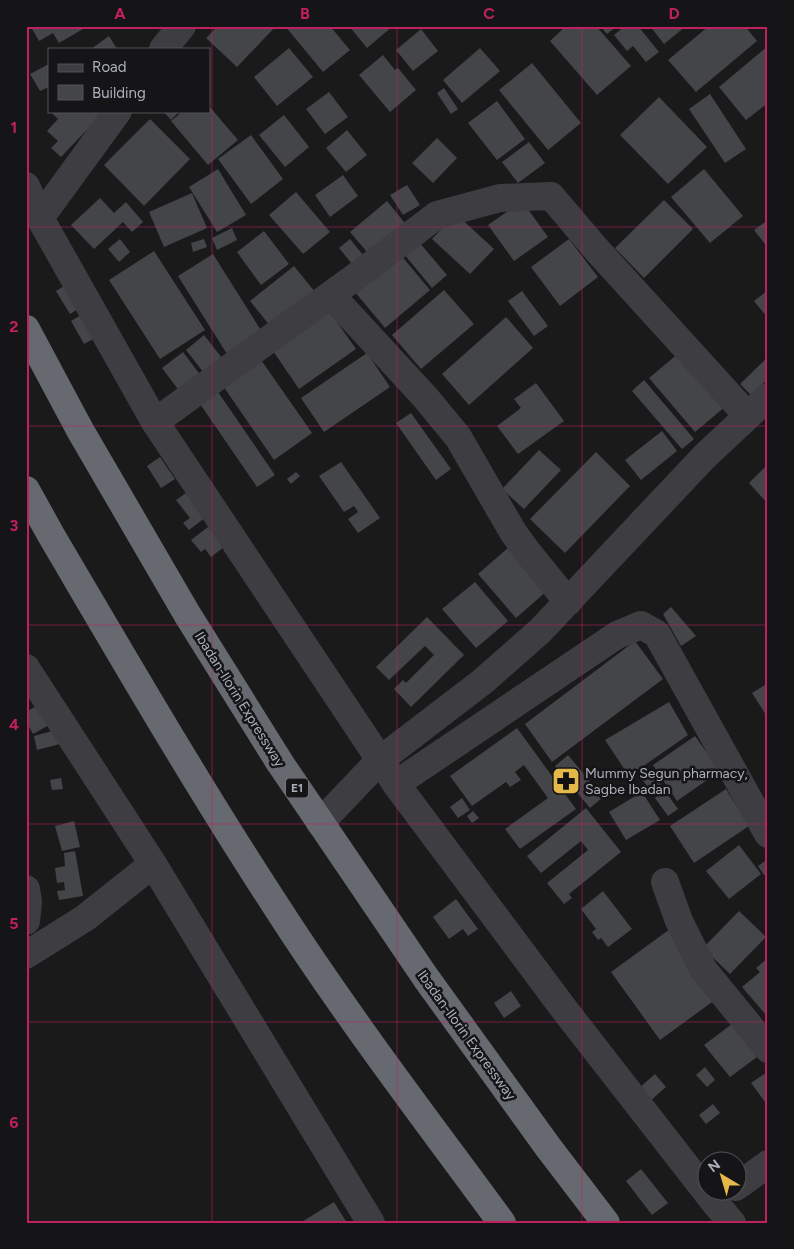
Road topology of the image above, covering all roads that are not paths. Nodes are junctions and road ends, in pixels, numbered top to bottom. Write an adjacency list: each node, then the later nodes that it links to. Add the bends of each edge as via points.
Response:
1 (182, 26): 2 (street)
2 (164, 48)
3 (117, 112): 5 (street)
4 (26, 186): 5 (street)
5 (40, 218): 10 (street)
6 (331, 295): 9 (street, via 437,215 500,198 551,196); 10 (street); 12 (street, via 458,437 513,532)
7 (26, 328): 16 (highway, Ibadan-Ilorin Expressway / E1, via 80,430 187,614)
8 (768, 397): 9 (street)
9 (748, 416): 12 (street, via 704,457)
10 (156, 422): 14 (street)
11 (26, 490): 28 (highway, via 204,793 277,908 360,1030)
12 (568, 602): 14 (street, via 482,682)
13 (26, 668): 18 (street)
14 (380, 760): 15 (street); 16 (street)
15 (396, 784): 17 (street, via 617,635 641,625 657,634); 24 (street, via 564,1009)
16 (320, 823): 29 (highway, Ibadan-Ilorin Expressway / E1, via 426,978)
17 (768, 834)
18 (153, 864): 22 (street, via 85,918); 27 (street)
19 (665, 882): 23 (street, via 679,921 703,969)
20 (26, 889): 21 (street)
21 (26, 921)
22 (26, 955)
23 (768, 1049)
24 (696, 1163)
25 (768, 1164): 26 (street)
26 (746, 1185)
27 (371, 1223)
28 (502, 1223)
29 (606, 1223)

